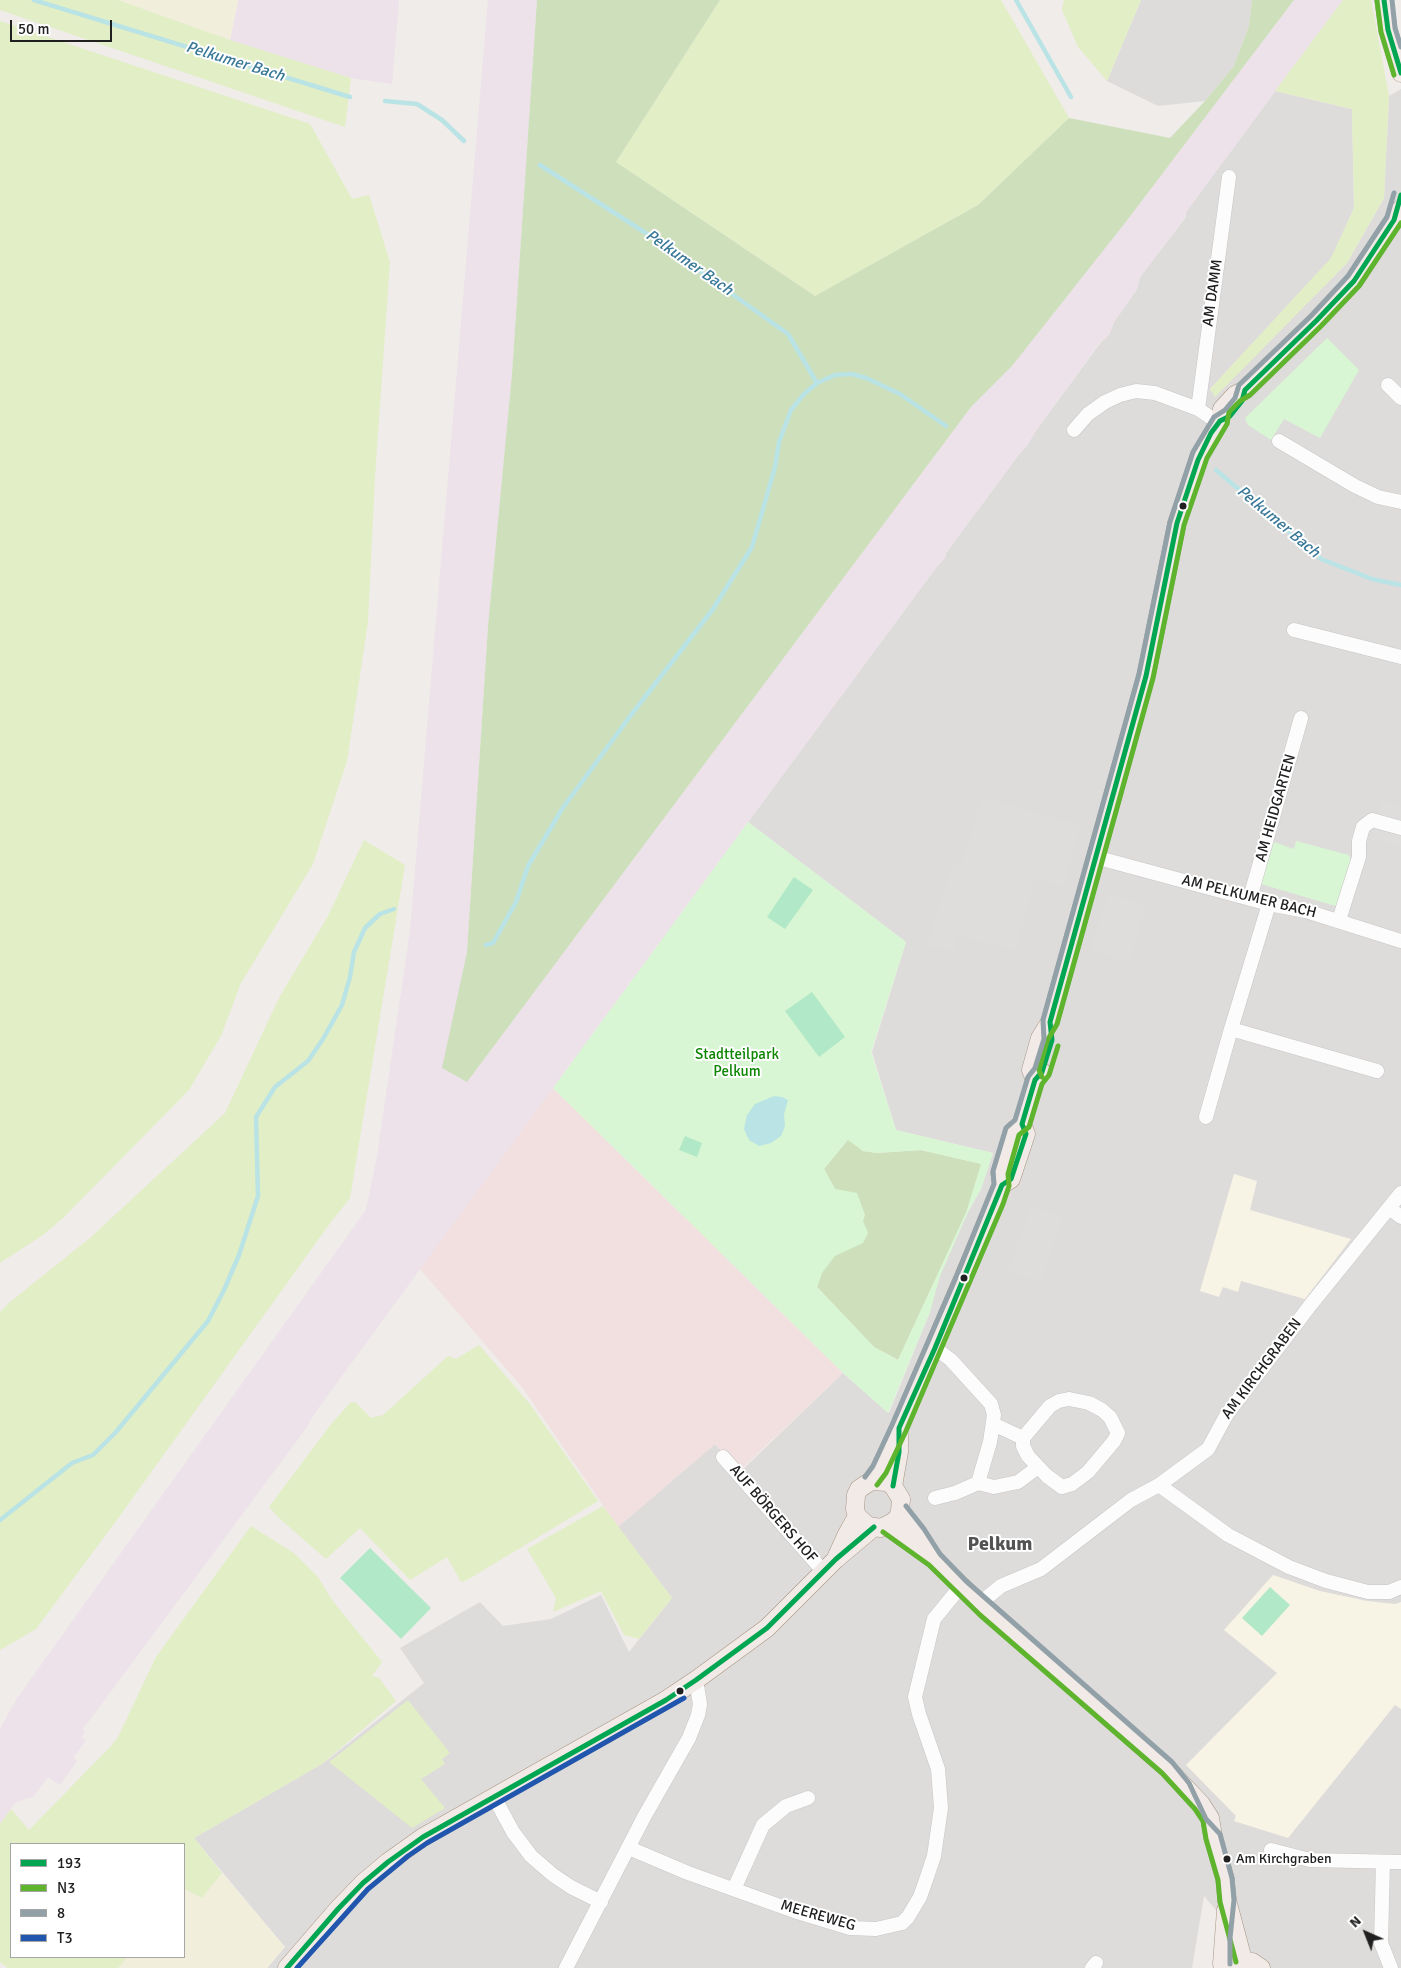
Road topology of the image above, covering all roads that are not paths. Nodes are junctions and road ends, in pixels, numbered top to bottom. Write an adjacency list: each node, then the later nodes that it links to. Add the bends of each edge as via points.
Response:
1 (1384, 0): 2 (main road)
2 (1397, 50): 3 (main road)
3 (1401, 73)
4 (1229, 177): 9 (street, AM DAMM)
5 (1401, 195): 6 (main road)
6 (1398, 214): 10 (main road, via 1354,281 1245,390 1242,401 1230,416)
7 (1388, 385): 8 (street)
8 (1401, 398)
9 (1198, 409): 10 (street); 11 (street, via 1156,393 1136,391 1105,402)
10 (1219, 422): 18 (main road, via 1200,455 1177,523 1146,676)
11 (1074, 430)
12 (1279, 441): 13 (street, via 1355,486)
13 (1401, 502)
14 (1294, 630): 15 (street)
15 (1401, 657)
16 (1301, 718): 19 (street, AM HEIDGARTEN)
17 (1401, 828): 21 (street, via 1372,820 1364,827 1359,857)
18 (1095, 857): 19 (street, AM PELKUMER BACH); 29 (main road, via 1050,1022 1040,1038 1031,1070 1035,1080 1022,1124 1014,1131 1000,1174 1002,1184)
19 (1250, 898): 20 (street, AM PELKUMER BACH)
20 (1269, 904): 21 (street, AM PELKUMER BACH); 23 (street)
21 (1339, 920): 22 (street, AM PELKUMER BACH)
22 (1401, 941)
23 (1231, 1029): 24 (street); 25 (street)
24 (1377, 1071)
25 (1206, 1117)
26 (1401, 1193): 27 (street, AM KIRCHGRABEN)
27 (1389, 1208): 28 (street); 37 (street, AM KIRCHGRABEN, via 1233,1406 1208,1449)
28 (1401, 1217)
29 (935, 1348): 30 (street, via 951,1360 991,1404); 31 (main road)
30 (993, 1424): 32 (street); 36 (street)
31 (899, 1428): 35 (main road); 38 (main road)
32 (1023, 1438): 34 (street, via 1023,1446); 34 (street, via 1050,1406 1069,1399 1089,1403 1102,1410 1115,1426 1118,1433 1114,1441 1088,1472 1072,1484 1062,1487)
33 (723, 1457): 45 (street, AUF BÖRGERS HOF)
34 (1038, 1467): 36 (street, via 1018,1482 994,1487)
35 (871, 1481): 38 (main road, via 887,1482); 41 (main road, via 856,1495)
36 (978, 1483): 39 (street, via 955,1494)
37 (1159, 1485): 47 (street, via 1228,1535 1289,1567 1368,1592 1389,1592); 48 (street, AM KIRCHGRABEN, via 1131,1500 1041,1569 1001,1586)
38 (893, 1486): 40 (main road, via 901,1499)
39 (935, 1498)
40 (900, 1511): 42 (main road, via 893,1522); 44 (main road)
41 (857, 1516): 42 (main road, via 868,1526); 43 (main road)
42 (881, 1527): 43 (main road); 44 (main road)
43 (836, 1559): 45 (main road)
44 (934, 1560): 46 (main road)
45 (824, 1572): 49 (main road, via 767,1628)
46 (961, 1586): 48 (main road); 56 (street, MEEREWEG, via 934,1619 915,1697 938,1769 941,1808 934,1856 920,1897 908,1917 902,1923 886,1928 850,1928)
47 (1401, 1587)
48 (979, 1604): 57 (main road, via 1146,1750 1183,1787 1193,1812 1213,1837 1225,1879)
49 (696, 1680): 50 (main road, via 651,1709); 52 (street, via 700,1704 694,1726 679,1759)
50 (494, 1797): 58 (street, via 531,1856 565,1883); 61 (main road, via 423,1837 388,1862 338,1909)
51 (808, 1798): 56 (street, via 786,1806 763,1825)
52 (628, 1848): 56 (street, MEEREWEG); 58 (street)
53 (1271, 1850): 54 (street, via 1310,1860)
54 (1383, 1862): 55 (street); 64 (street, via 1381,1943)
55 (1401, 1862)
56 (734, 1889)
57 (1227, 1900): 59 (main road); 60 (main road)
58 (601, 1902): 62 (street)
59 (1243, 1960): 60 (main road, via 1236,1959); 63 (main road)
60 (1219, 1966)
61 (287, 1968)
62 (566, 1968)
63 (1261, 1968)
64 (1390, 1968)

